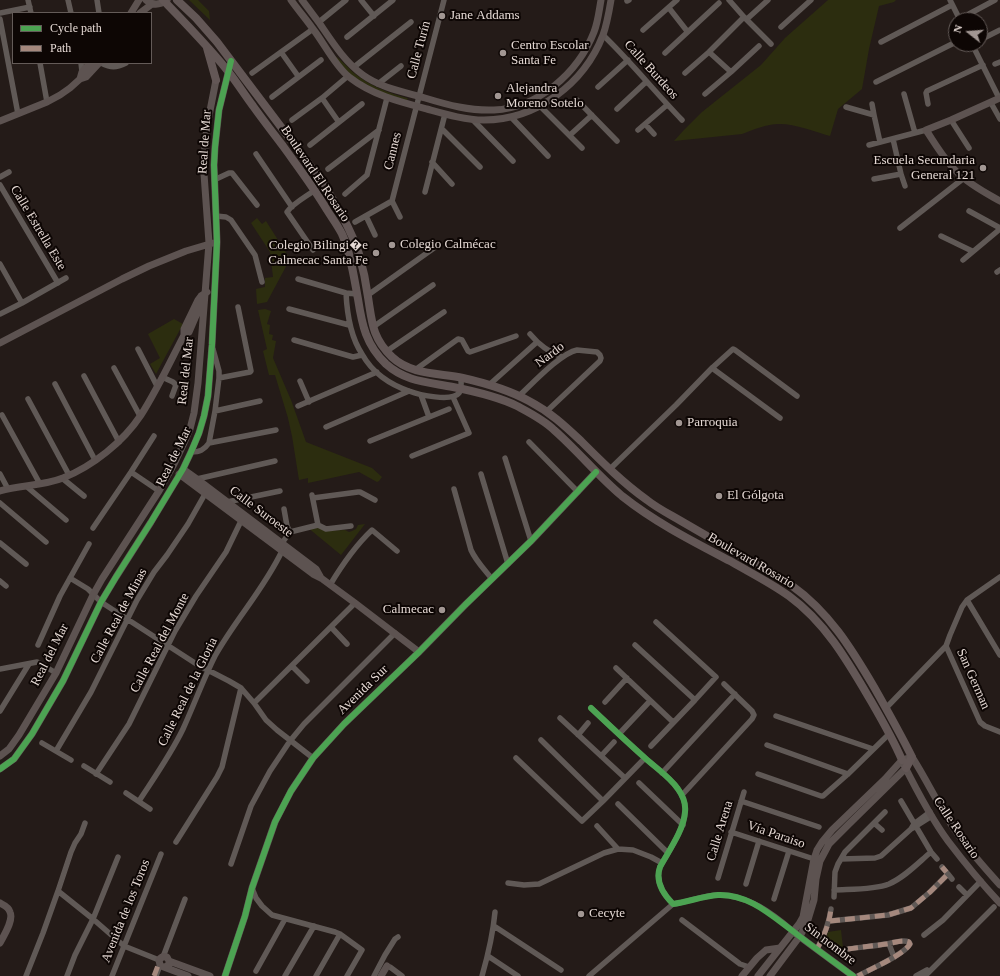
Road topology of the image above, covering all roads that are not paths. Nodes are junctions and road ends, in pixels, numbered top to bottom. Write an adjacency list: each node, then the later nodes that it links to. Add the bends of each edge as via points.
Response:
1 (28, 0): 24 (street)
2 (68, 0): 26 (street)
3 (97, 0): 27 (street)
4 (136, 0): 25 (street)
5 (139, 0): 25 (street)
6 (302, 0): 21 (street); 34 (street)
7 (346, 0): 34 (street)
8 (361, 0): 31 (street)
9 (393, 0): 31 (street)
10 (444, 0): 82 (street, Calle Turín)
11 (601, 0): 86 (street, via 593,33 575,65 558,83)
12 (611, 0): 41 (street)
13 (677, 0): 23 (street)
14 (729, 0): 32 (street)
15 (768, 0): 32 (street)
16 (811, 0): 36 (street)
17 (995, 0): 29 (street)
18 (178, 1): 57 (main road, Boulevard El Rosario, via 208,30)
19 (159, 2): 25 (street); 45 (main road, Boulevard El Rosario, via 171,8)
20 (951, 2): 28 (street); 44 (street)
21 (293, 3): 37 (street)
22 (719, 3): 40 (street)
23 (669, 8): 38 (street); 40 (street)
24 (30, 10): 30 (street)
25 (135, 11)
26 (71, 12)
27 (99, 12)
28 (956, 12)
29 (973, 12)
30 (0, 13)
31 (374, 16): 43 (street)
32 (745, 18): 46 (street); 51 (street)
33 (0, 19): 98 (street)
34 (319, 22): 49 (street)
35 (411, 22): 66 (street)
36 (782, 27)
37 (313, 28): 50 (street); 54 (street)
38 (643, 30)
39 (1000, 30): 42 (street)
40 (688, 31): 53 (street)
41 (603, 35): 56 (street, Calle Burdeos); 95 (street, via 575,79)
42 (988, 36)
43 (347, 37)
44 (880, 42)
45 (206, 44): 67 (main road, Boulevard El Rosario); 74 (main road)
46 (771, 44)
47 (759, 46): 68 (street)
48 (948, 46): 76 (street)
49 (338, 50): 54 (street); 66 (street)
50 (281, 52): 69 (street); 72 (street)
51 (709, 52): 68 (street); 70 (street)
52 (976, 52): 64 (street)
53 (665, 53)
54 (331, 55): 73 (street)
55 (321, 60): 72 (street)
56 (628, 60): 75 (street, Calle Burdeos); 78 (street)
57 (231, 61): 67 (street, Real de Mar); 172 (main road, Boulevard El Rosario, via 331,195 356,246)
58 (40, 64): 88 (street)
59 (81, 64): 71 (street)
60 (89, 64): 71 (street)
61 (99, 64): 71 (street)
62 (102, 64): 63 (street, via 110,67)
63 (124, 64)
64 (983, 65): 85 (street); 92 (street, via 927,91)
65 (401, 66): 77 (street)
66 (354, 68): 77 (street)
67 (229, 72): 136 (street, Real de Mar, via 219,110); 140 (main road, Boulevard El Rosario)
68 (731, 72): 79 (street)
69 (252, 73)
70 (685, 73)
71 (83, 76): 88 (street, via 70,88)
72 (298, 76): 81 (street)
73 (348, 76): 83 (street); 84 (street)
74 (216, 80): 157 (street, Real del Mar, via 205,142 204,174)
75 (646, 82): 93 (street, Calle Burdeos); 97 (street)
76 (876, 82)
77 (378, 84): 82 (street)
78 (598, 87)
79 (705, 94)
80 (904, 94): 115 (street)
81 (272, 97)
82 (419, 97): 86 (street, via 477,110 512,108); 94 (street, Calle Turín)
83 (322, 98): 104 (street); 109 (street)
84 (387, 98): 94 (street); 112 (street)
85 (1000, 98): 89 (street)
86 (535, 99): 95 (street)
87 (577, 100): 101 (street)
88 (47, 102): 98 (street)
89 (991, 103): 103 (street); 107 (street)
90 (362, 104): 109 (street)
91 (872, 104): 100 (street)
92 (928, 104)
93 (667, 105): 106 (street, Calle Burdeos); 110 (street)
94 (416, 106): 99 (street); 143 (street, Cannes)
95 (540, 106): 102 (street); 117 (street)
96 (846, 108): 100 (street)
97 (617, 109)
98 (18, 114): 108 (street)
99 (445, 114): 105 (street); 111 (street)
100 (874, 114): 120 (street)
101 (592, 115): 117 (street); 119 (street)
102 (511, 116): 105 (street); 126 (street)
103 (1000, 119)
104 (292, 120)
105 (474, 120): 127 (street)
106 (682, 120)
107 (951, 120): 114 (street); 124 (street)
108 (0, 121)
109 (338, 121): 121 (street)
110 (645, 124): 113 (street); 116 (street)
111 (442, 129): 128 (street); 129 (street)
112 (379, 130): 130 (street); 142 (street, via 367,175)
113 (638, 130)
114 (926, 130): 115 (street); 134 (street, via 951,166)
115 (915, 133): 118 (street)
116 (654, 134)
117 (570, 135): 123 (street)
118 (894, 139): 120 (street); 132 (street)
119 (617, 142)
120 (880, 142): 122 (street)
121 (310, 145)
122 (868, 145)
123 (582, 148)
124 (969, 148)
125 (256, 154): 146 (street)
126 (548, 156)
127 (513, 161)
128 (432, 162): 137 (street); 141 (street)
129 (480, 168)
130 (328, 169)
131 (9, 172): 133 (street)
132 (901, 174): 135 (street); 139 (street)
133 (0, 177)
134 (964, 178): 144 (street); 152 (street)
135 (874, 179)
136 (214, 180): 145 (street, via 232,173); 148 (street, Real de Mar)
137 (452, 184)
138 (0, 185): 166 (street, Calle Estrella Este)
139 (905, 186)
140 (315, 190): 146 (street); 170 (main road, Boulevard El Rosario, via 346,245)
141 (425, 192)
142 (345, 194)
143 (392, 201): 149 (street); 150 (street)
144 (1000, 201)
145 (257, 205)
146 (292, 207): 159 (street, via 287,214)
147 (969, 211): 153 (street)
148 (216, 216): 156 (street, Real de Mar); 165 (street, via 231,220 255,255)
149 (366, 216): 151 (street); 154 (street)
150 (400, 217)
151 (355, 222)
152 (900, 228)
153 (1000, 228): 160 (street)
154 (375, 236)
155 (941, 236): 160 (street)
156 (217, 242): 157 (street); 168 (street, Real de Mar)
157 (209, 243): 171 (street, Real del Mar); 184 (street, via 149,266)
158 (434, 248): 172 (street)
159 (313, 250)
160 (972, 251): 161 (street)
161 (962, 260)
162 (0, 264): 173 (street)
163 (66, 278): 166 (street)
164 (298, 280): 169 (street)
165 (262, 282)
166 (58, 283): 173 (street)
167 (433, 285): 179 (street)
168 (214, 292): 171 (street); 185 (street, Real de Mar)
169 (346, 293): 170 (street); 178 (street)
170 (357, 294): 202 (main road, Boulevard El Rosario, via 363,328 373,349 387,365 409,378)
171 (204, 296): 195 (street, via 198,300 184,329 184,335); 245 (street, Real del Mar, via 194,413 183,445)
172 (368, 296): 179 (main road, Boulevard El Rosario)
173 (22, 303): 177 (street)
174 (238, 307): 196 (street, via 251,372)
175 (290, 309): 178 (street)
176 (444, 312): 187 (street)
177 (0, 314)
178 (349, 325): 188 (street)
179 (373, 327): 187 (main road, Boulevard El Rosario)
180 (530, 334): 183 (street)
181 (516, 336): 192 (street, via 470,352 462,340 458,339)
182 (294, 340): 188 (street, via 353,357)
183 (537, 342): 189 (street, via 546,350); 200 (street)
184 (0, 343)
185 (212, 345): 196 (street); 227 (street, Real de Mar, via 208,396)
186 (138, 349): 201 (street)
187 (387, 352): 192 (main road, Boulevard El Rosario, via 400,363)
188 (362, 355): 193 (street)
189 (562, 357): 206 (street, Nardo); 215 (street, Nardo, via 577,350 597,352 601,358)
190 (114, 368): 217 (street)
191 (712, 368): 207 (street, via 733,349); 219 (street); 232 (street)
192 (415, 370): 197 (main road, Boulevard El Rosario)
193 (377, 372): 203 (street, via 394,385); 211 (street)
194 (84, 376): 224 (street)
195 (162, 377): 201 (street); 205 (street, via 176,385)
196 (219, 378): 214 (street)
197 (462, 378): 200 (main road, Boulevard El Rosario); 202 (street)
198 (300, 381): 211 (street)
199 (55, 384): 230 (street)
200 (490, 385): 206 (main road, Boulevard El Rosario)
201 (157, 386): 217 (street)
202 (461, 389): 208 (street); 235 (main road, Boulevard El Rosario, via 510,403 541,420 554,429)
203 (409, 391): 204 (street); 220 (street)
204 (421, 395): 208 (street); 218 (street)
205 (172, 396)
206 (519, 396): 215 (main road, Boulevard El Rosario)
207 (797, 396)
208 (453, 397): 228 (street, via 469,433)
209 (28, 399): 238 (street)
210 (260, 401): 214 (street)
211 (309, 402): 212 (street)
212 (298, 406)
213 (449, 409): 218 (street)
214 (215, 411): 226 (street)
215 (546, 411): 232 (main road, Boulevard El Rosario, via 559,420)
216 (2, 415): 240 (street)
217 (140, 416): 224 (street)
218 (429, 417): 223 (street)
219 (780, 418)
220 (326, 427)
221 (276, 430): 226 (street)
222 (154, 436): 233 (street)
223 (370, 441)
224 (119, 442): 230 (street)
225 (529, 442): 247 (street)
226 (209, 443): 227 (street, via 204,449)
227 (191, 452): 234 (street, Real de Mar)
228 (412, 456)
229 (505, 458): 262 (street)
230 (95, 460): 238 (street)
231 (275, 462): 239 (street)
232 (610, 469): 253 (main road, Boulevard Rosario)
233 (131, 472): 245 (street); 260 (street)
234 (181, 472): 239 (street, Calle Suroeste); 248 (street, Calle Suroeste); 280 (street, Real de Mar)
235 (596, 472): 247 (street, Avenida Sur); 255 (main road, Boulevard Rosario)
236 (0, 474): 242 (street)
237 (481, 474): 270 (street)
238 (65, 477): 240 (street); 249 (street)
239 (197, 479): 251 (street, Calle Suroeste)
240 (40, 484): 241 (street)
241 (26, 486): 242 (street); 256 (street)
242 (8, 489): 244 (street)
243 (454, 489): 274 (street, via 471,550 480,566)
244 (0, 491)
245 (158, 491): 278 (street, Real del Mar)
246 (280, 491): 251 (street)
247 (578, 492): 262 (street, Avenida Sur)
248 (205, 494): 257 (street, Calle Suroeste); 282 (street, Calle Real de Minas)
249 (84, 496)
250 (375, 500): 258 (street, via 360,492 313,496)
251 (227, 502): 265 (street, Calle Suroeste)
252 (0, 503): 263 (street)
253 (654, 505): 255 (main road); 285 (main road, Boulevard Rosario, via 792,586 816,606)
254 (284, 509): 261 (street)
255 (648, 514): 287 (main road, Boulevard Rosario, via 789,596 811,614)
256 (66, 520)
257 (241, 521): 267 (street, Calle Suroeste); 290 (street, Calle Real del Monte, via 226,552 184,615)
258 (318, 525): 259 (street, via 326,529); 261 (street)
259 (351, 526)
260 (93, 528)
261 (290, 532): 265 (street)
262 (531, 541): 270 (street, Avenida Sur)
263 (46, 542)
264 (0, 543): 269 (street)
265 (282, 543): 273 (street, Calle Suroeste, via 316,569)
266 (89, 544): 272 (street)
267 (282, 551): 273 (street, Calle Suroeste); 299 (street, Calle Real de la Gloria, via 226,638)
268 (397, 551): 276 (street, via 372,530 347,559)
269 (26, 564)
270 (508, 564): 274 (street, Avenida Sur)
271 (1000, 577): 279 (street)
272 (70, 578): 278 (street); 289 (street)
273 (321, 578): 276 (street, Calle Suroeste)
274 (492, 578): 293 (street, Avenida Sur)
275 (0, 581): 277 (street)
276 (330, 585): 281 (street, Calle Suroeste)
277 (6, 586)
278 (93, 595): 280 (street); 300 (street, Real del Mar)
279 (967, 600): 292 (street); 294 (street)
280 (102, 602): 282 (street); 339 (street, Real de Mar, via 63,681 32,734 14,759)
281 (355, 603): 284 (street); 286 (street, Calle Suroeste)
282 (127, 619): 290 (street); 328 (street, Calle Real de Minas, via 91,692)
283 (656, 622): 306 (street, via 716,677)
284 (331, 627): 288 (street); 296 (street)
285 (838, 630): 287 (main road); 311 (main road, Boulevard Rosario)
286 (395, 633): 293 (street, Calle Suroeste); 322 (street)
287 (830, 636): 319 (main road, Boulevard Rosario, via 858,678)
288 (347, 644)
289 (38, 645)
290 (168, 645): 299 (street); 341 (street, Calle Real del Monte, via 129,724)
291 (635, 645): 306 (street)
292 (946, 646): 311 (street); 317 (street, San German, via 980,722)
293 (419, 652): 332 (street, Avenida Sur, via 344,724)
294 (1000, 655)
295 (29, 664): 298 (street); 300 (street, via 39,663); 312 (street)
296 (292, 666): 302 (street); 309 (street)
297 (616, 668): 301 (street)
298 (0, 669)
299 (208, 671): 304 (street); 350 (street, Calle Real de la Gloria, via 183,729)
300 (56, 673): 329 (street, Real del Mar, via 19,735)
301 (627, 678): 307 (street); 308 (street)
302 (307, 681)
303 (724, 684): 305 (street)
304 (241, 688): 309 (street); 367 (street, via 222,767)
305 (735, 694): 340 (street); 349 (street, via 752,712 752,719)
306 (696, 700): 315 (street)
307 (606, 702)
308 (650, 702): 315 (street); 318 (street)
309 (254, 703): 322 (street, via 266,720)
310 (591, 708): 318 (street)
311 (886, 708): 331 (main road, Boulevard Rosario)
312 (0, 711)
313 (776, 716): 327 (street)
314 (560, 718): 320 (street)
315 (673, 722): 326 (street)
316 (588, 723): 320 (street)
317 (1000, 732)
318 (620, 734): 334 (street)
319 (889, 734): 327 (street); 336 (main road, Boulevard Rosario)
320 (578, 735): 330 (street)
321 (541, 740): 351 (street)
322 (290, 741): 332 (street); 378 (street, via 251,806)
323 (614, 742): 330 (street)
324 (42, 743): 328 (street)
325 (767, 745): 343 (street)
326 (651, 746)
327 (873, 749): 343 (street)
328 (56, 751): 335 (street)
329 (0, 756)
330 (601, 756): 344 (street)
331 (912, 757): 336 (street); 338 (main road); 386 (street, Calle Rosario, via 957,833)
332 (313, 758): 388 (street, Avenida Sur, via 275,822)
333 (516, 758): 351 (street, via 582,821)
334 (645, 758): 340 (street); 344 (street)
335 (71, 760)
336 (902, 760): 338 (street, Calle Rosario); 375 (street, via 832,830 817,850)
337 (84, 766): 341 (street)
338 (906, 768): 357 (street, Calle Rosario); 409 (street, via 829,844 820,861 808,923)
339 (0, 769)
340 (662, 773): 349 (street)
341 (96, 774): 345 (street)
342 (758, 774): 343 (street, via 822,796)
343 (848, 774)
344 (625, 778): 351 (street)
345 (110, 782)
346 (639, 783): 360 (street)
347 (744, 792): 352 (street, Calle Arena)
348 (126, 793): 350 (street)
349 (682, 795): 360 (street, via 685,805)
350 (139, 801): 355 (street)
351 (603, 801)
352 (741, 801): 363 (street); 365 (street, Calle Arena)
353 (901, 801): 362 (street)
354 (618, 804): 371 (street)
355 (150, 809)
356 (885, 812): 358 (street)
357 (931, 814): 362 (street); 383 (street, Calle Rosario, via 947,840)
358 (874, 823): 364 (street); 374 (street)
359 (85, 824): 390 (street, via 70,852)
360 (683, 825): 371 (street)
361 (597, 826): 368 (street)
362 (913, 826): 370 (street); 374 (street, via 881,856)
363 (819, 827)
364 (882, 830)
365 (731, 832): 366 (street, Vía Paraiso); 381 (street, Calle Arena)
366 (759, 841): 369 (street, Vía Paraiso); 385 (street)
367 (176, 842)
368 (618, 849): 377 (street, via 633,850); 384 (street, via 604,853 539,884)
369 (789, 850): 375 (street, Vía Paraiso); 394 (street)
370 (931, 852): 376 (street); 389 (street, via 899,879 888,884)
371 (668, 853): 377 (street)
372 (161, 854): 413 (street, Avenida de los Toros)
373 (118, 857): 400 (street)
374 (841, 858): 389 (street)
375 (814, 860): 406 (street, via 803,917)
376 (937, 860)
377 (662, 863): 396 (street, via 658,880)
378 (231, 864)
379 (942, 867): 380 (street)
380 (948, 874): 382 (street); 403 (street, via 911,908 888,915)
381 (718, 878)
382 (952, 879)
383 (981, 881): 391 (street); 397 (street, Calle Rosario)
384 (508, 883)
385 (746, 884)
386 (1000, 885)
387 (959, 887): 391 (street)
388 (252, 888): 401 (street, via 265,909 272,915); 433 (street, Avenida Sur)
389 (834, 890): 393 (street)
390 (58, 891): 400 (street); 427 (street)
391 (967, 895): 408 (street)
392 (185, 898): 419 (street)
393 (834, 898)
394 (774, 899)
395 (0, 903): 411 (street, via 6,906 11,916)
396 (673, 904): 406 (street, via 718,895 732,896 762,908); 442 (street)
397 (997, 905): 423 (street)
398 (831, 910): 403 (street)
399 (495, 912): 405 (street)
400 (93, 919): 413 (street); 428 (street)
401 (285, 919): 404 (street); 425 (street)
402 (682, 920): 420 (street)
403 (830, 920): 415 (street)
404 (314, 926): 407 (street); 434 (street)
405 (494, 926): 417 (street); 424 (street)
406 (793, 931): 409 (street, Sin nombre); 414 (street)
407 (340, 934): 435 (street); 436 (street, via 362,950)
408 (924, 935)
409 (800, 936): 415 (street, Sin nombre); 444 (street)
410 (398, 937): 437 (street)
411 (0, 943)
412 (889, 944): 416 (street); 418 (street); 418 (street, via 906,941 910,944)
413 (124, 946): 419 (street); 429 (street, Avenida de los Toros)
414 (780, 948): 422 (street, via 766,950); 443 (street)
415 (817, 949): 445 (street, Sin nombre)
416 (848, 949)
417 (488, 956): 440 (street); 441 (street)
418 (894, 957): 446 (street)
419 (163, 962): 430 (street); 431 (street); 432 (street)
420 (740, 964): 422 (street); 426 (street)
421 (387, 966): 438 (street); 439 (street)
422 (749, 966): 426 (street)
423 (931, 969): 447 (street); 448 (street)
424 (561, 970)
425 (256, 971)
426 (743, 975)
427 (26, 976)
428 (67, 976)
429 (112, 976)
430 (156, 976)
431 (188, 976)
432 (210, 976)
433 (225, 976)
434 (285, 976)
435 (316, 976)
436 (347, 976)
437 (374, 976)
438 (381, 976)
439 (402, 976)
440 (482, 976)
441 (518, 976)
442 (589, 976)
443 (758, 976)
444 (770, 976)
445 (853, 976)
446 (858, 976)
447 (916, 976)
448 (924, 976)

